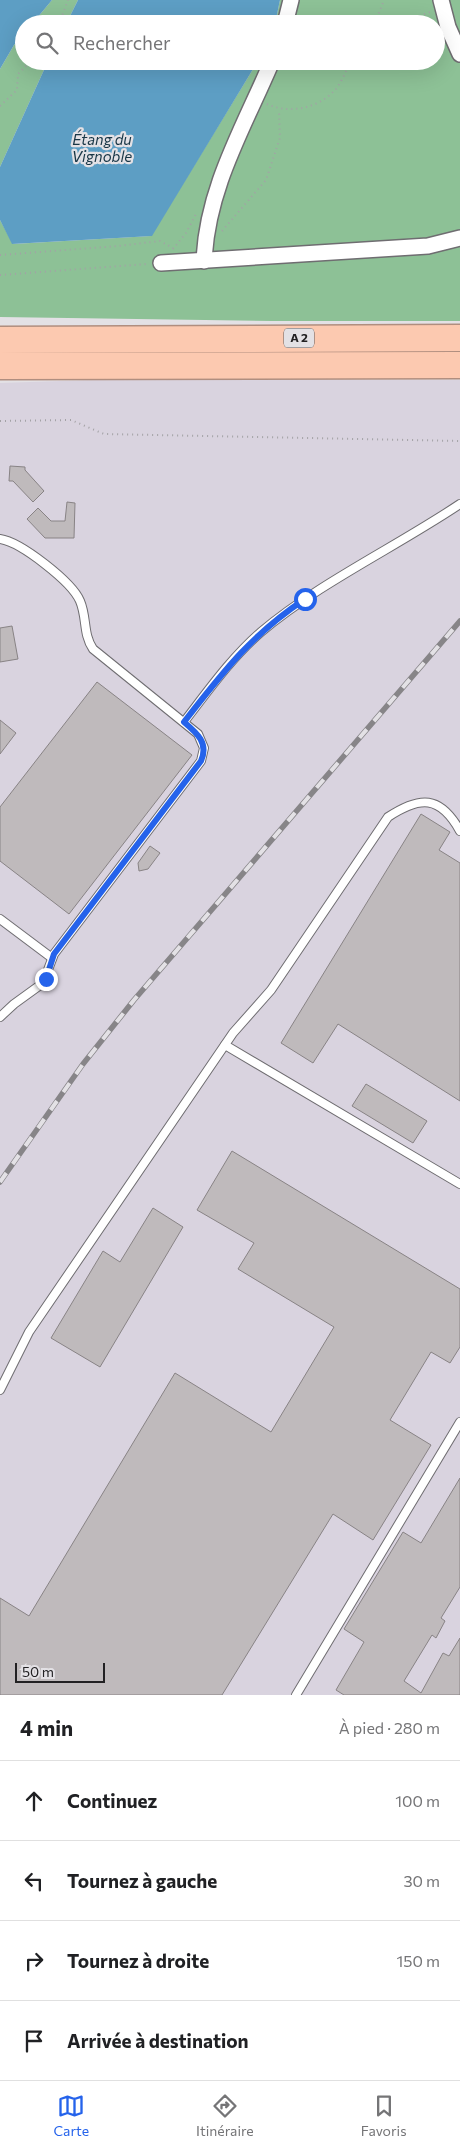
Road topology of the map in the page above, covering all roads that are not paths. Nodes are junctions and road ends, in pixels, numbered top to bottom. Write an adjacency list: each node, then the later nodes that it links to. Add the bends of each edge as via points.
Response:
1 (291, 0): 3 (street)
2 (442, 4): 4 (street)
3 (287, 15)
4 (460, 54)
5 (268, 70): 7 (street, via 216,190)
6 (460, 238): 7 (street, via 428,246)
7 (204, 261): 8 (street)
8 (162, 263)
9 (460, 338): 10 (highway, A 2)
10 (0, 340)
11 (460, 365): 12 (highway, A 2)
12 (0, 366)
13 (460, 504): 15 (lane, via 305,599 268,626 226,668)
14 (0, 539): 15 (lane, via 17,544 66,582 79,599 87,639 93,649)
15 (184, 722): 18 (lane, via 203,743 201,761)
16 (460, 830): 20 (lane, via 453,818 437,804 422,802 402,807 388,816 274,985)
17 (0, 918): 18 (lane)
18 (52, 958): 19 (lane, via 43,983)
19 (0, 1017)
20 (225, 1045): 21 (lane); 22 (lane, via 29,1332)
21 (460, 1184)
22 (0, 1390)
23 (460, 1422): 24 (lane)
24 (296, 1695)

